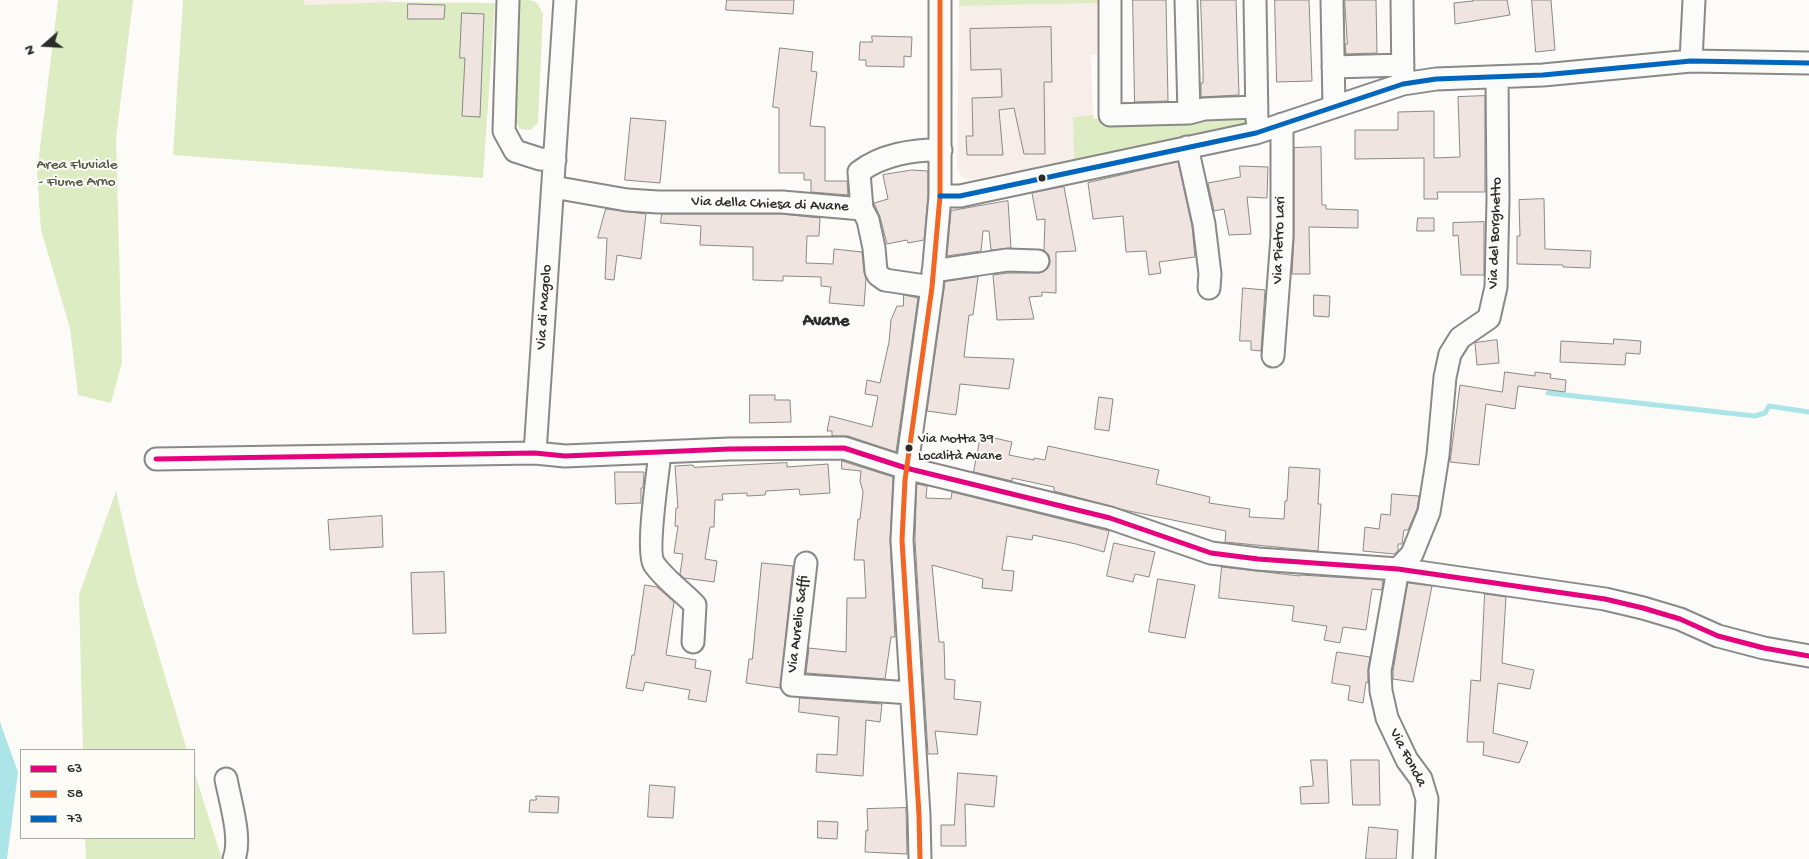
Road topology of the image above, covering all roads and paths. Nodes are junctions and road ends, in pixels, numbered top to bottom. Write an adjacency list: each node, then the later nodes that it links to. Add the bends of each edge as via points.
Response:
1 (508, 0): 22 (street, via 504,131 515,151)
2 (565, 0): 22 (street, Via di Magolo)
3 (940, 0): 21 (street)
4 (1110, 0): 17 (street, via 1110,115)
5 (1186, 0): 17 (street)
6 (1255, 0): 15 (street)
7 (1332, 0): 12 (street)
8 (1402, 0): 13 (street)
9 (1694, 0): 10 (street)
10 (1690, 61): 11 (street); 14 (street)
11 (1809, 64)
12 (1333, 67): 13 (street); 16 (street)
13 (1403, 75): 14 (street, via 1436,79); 16 (street)
14 (1497, 77): 35 (street, Via del Borghetto, via 1496,287 1489,318 1460,338 1450,354 1429,512 1412,554)
15 (1256, 107): 17 (street, via 1204,109); 19 (street)
16 (1334, 108): 18 (street)
17 (1189, 113)
18 (1282, 124): 19 (street); 29 (street, Via Pietro Lari, via 1282,237)
19 (1256, 133): 20 (street)
20 (1187, 147): 24 (street, via 960,196); 28 (street, via 1204,224)
21 (941, 150): 24 (street); 25 (street, via 922,149 868,165 859,172)
22 (555, 160): 23 (street, Via di Magolo)
23 (553, 187): 25 (street, Via della Chiesa di Avane, via 627,200 782,202); 30 (street, Via di Magolo)
24 (940, 196): 27 (street)
25 (862, 208): 27 (street, Via della Chiesa di Avane, via 868,220 878,276 885,280)
26 (1038, 261): 27 (street, via 1008,260)
27 (933, 279): 33 (street)
28 (1209, 288)
29 (1273, 356)
30 (534, 453): 31 (street, via 565,456); 32 (street)
31 (660, 453): 33 (street, via 844,448); 36 (street, via 653,521 653,562 695,605)
32 (156, 459)
33 (906, 468): 35 (street, via 1110,518 1211,553); 38 (street, via 902,540)
34 (806, 563): 38 (street, Via Aurelio Saffi, via 792,685)
35 (1398, 569): 37 (street, via 1605,599 1680,619 1718,636); 42 (street, Via Fonda, via 1380,671 1381,692 1396,739 1421,779 1427,799)
36 (693, 642)
37 (1809, 656)
38 (911, 693): 41 (street)
39 (226, 779): 40 (street, via 235,830)
40 (234, 859)
41 (920, 859)
42 (1424, 859)

